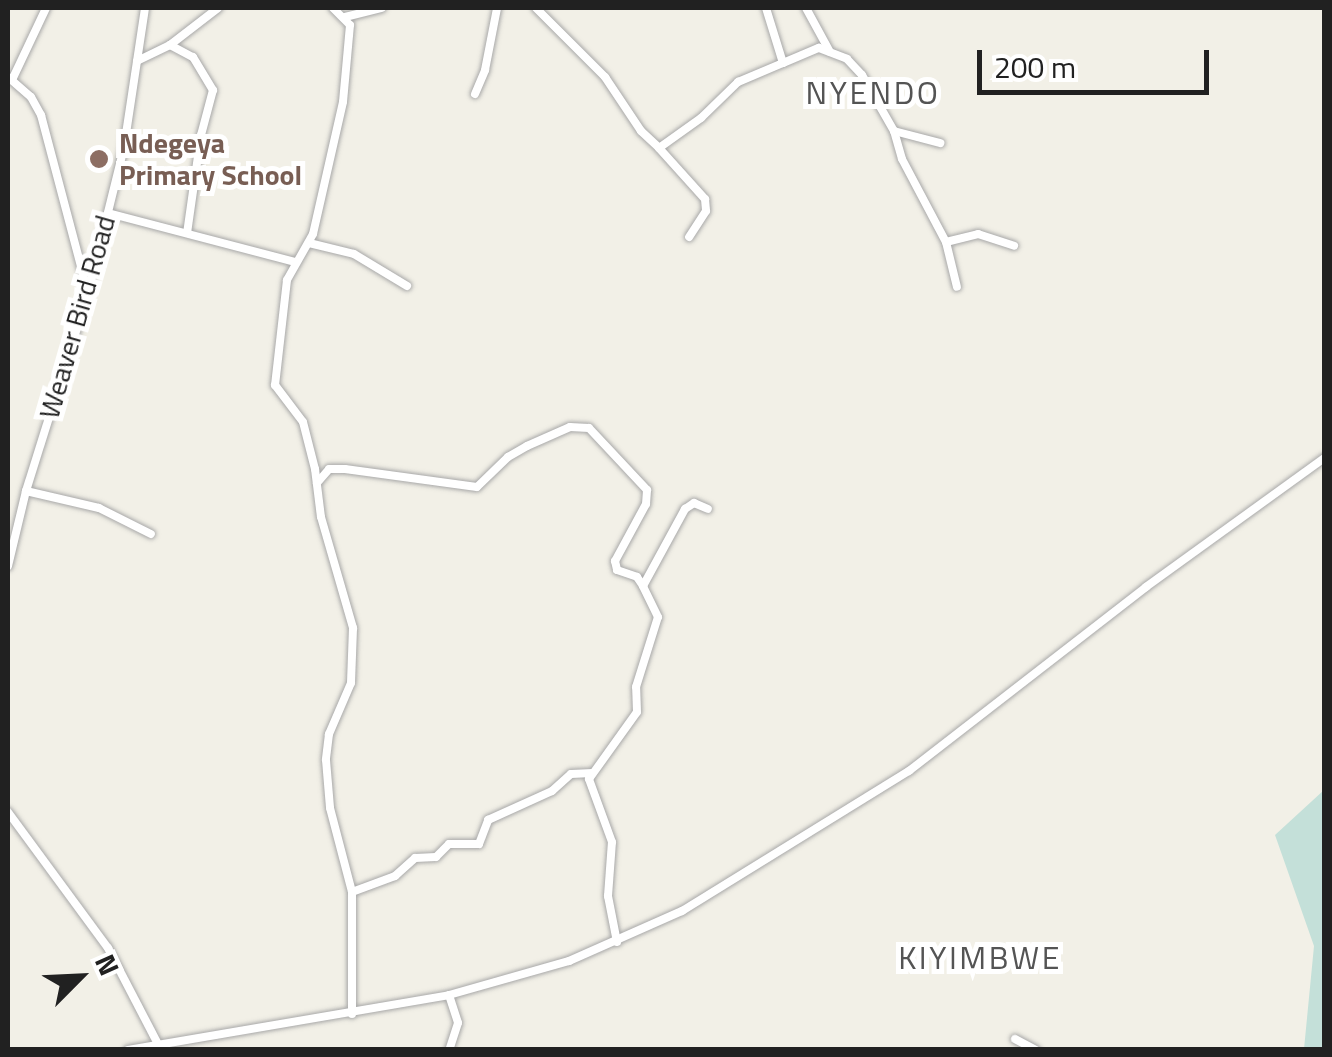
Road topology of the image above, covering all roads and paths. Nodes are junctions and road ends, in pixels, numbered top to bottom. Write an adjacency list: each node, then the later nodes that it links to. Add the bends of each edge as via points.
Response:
1 (46, 8): 15 (street)
2 (145, 8): 13 (street, Weaver Bird Road)
3 (218, 8): 11 (street)
4 (333, 8): 10 (street)
5 (382, 8): 10 (street)
6 (497, 8): 16 (street)
7 (536, 8): 19 (street, via 606,77)
8 (766, 8): 14 (street)
9 (806, 8): 12 (street)
10 (345, 16): 23 (street, via 350,35 344,102)
11 (170, 45): 13 (street); 21 (street, via 193,57 213,90)
12 (830, 52): 14 (street, via 815,48); 17 (street, via 855,66)
13 (137, 61): 20 (street, Weaver Bird Road)
14 (783, 63): 19 (street, via 738,82)
15 (10, 79): 29 (street, via 41,114)
16 (475, 94)
17 (894, 131): 18 (street); 24 (street)
18 (940, 143)
19 (659, 148): 22 (street, via 705,199 706,211)
20 (108, 214): 21 (street); 29 (street, Weaver Bird Road)
21 (187, 233): 26 (street)
22 (689, 237)
23 (309, 242): 26 (street); 27 (street, via 354,254)
24 (946, 242): 25 (street, via 978,234); 28 (street)
25 (1014, 246)
26 (295, 262): 31 (street, via 275,385 303,422)
27 (408, 286)
28 (957, 286)
29 (88, 294): 32 (street, Weaver Bird Road)
30 (1324, 458): 40 (street, via 909,771 741,878)
31 (317, 482): 36 (street, via 329,470 345,470 476,487 527,446 570,427 589,428 647,490 614,561); 39 (street, via 330,557 353,628 351,683 329,734 326,760 330,808)
32 (26, 491): 34 (street, via 99,508); 35 (street, Weaver Bird Road)
33 (708, 508): 36 (street, via 694,503 685,509)
34 (151, 534)
35 (8, 566)
36 (643, 586): 37 (street, via 658,617 636,687 636,712)
37 (592, 772): 39 (street, via 570,774 552,791 488,820 478,844 450,844 436,857 416,858 396,876); 40 (street, via 589,783 612,842 607,882)
38 (8, 812): 44 (street, via 108,948)
39 (352, 892): 42 (street)
40 (617, 942): 41 (street)
41 (448, 995): 42 (street); 46 (street, via 458,1023)
42 (352, 1014): 44 (street)
43 (1016, 1039): 47 (street)
44 (158, 1044): 45 (street)
45 (128, 1050)
46 (449, 1050)
47 (1036, 1050)

